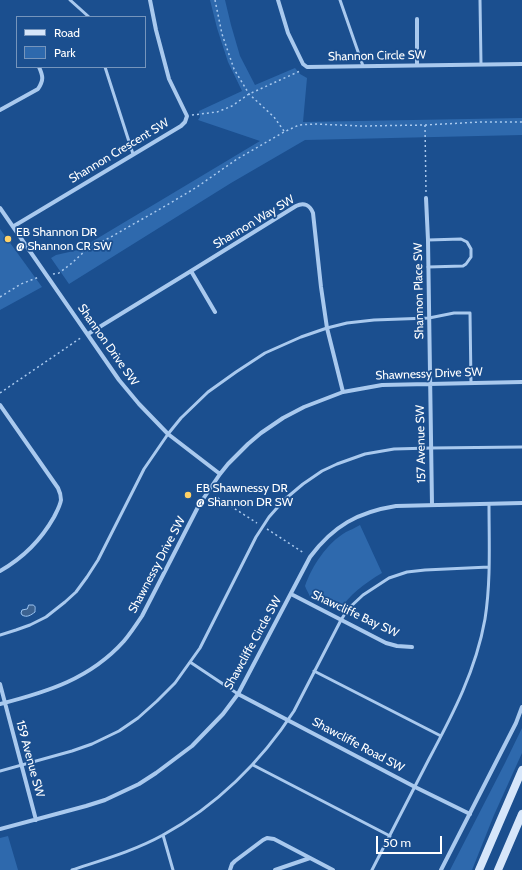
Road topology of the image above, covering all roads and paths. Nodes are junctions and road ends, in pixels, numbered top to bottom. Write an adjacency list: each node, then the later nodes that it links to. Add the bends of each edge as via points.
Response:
1 (70, 0): 7 (lane)
2 (150, 0): 18 (street, via 169,79)
3 (215, 0): 16 (path, via 222,34 234,69)
4 (278, 0): 13 (street, via 288,33 303,64)
5 (340, 0): 12 (lane)
6 (480, 0): 9 (lane)
7 (88, 16)
8 (417, 19): 11 (street)
9 (481, 64): 10 (street, Shannon Circle SW); 11 (street, Shannon Circle SW)
10 (522, 64)
11 (417, 65): 12 (street, Shannon Circle SW)
12 (363, 66): 13 (street, Shannon Circle SW)
13 (307, 67): 16 (path)
14 (39, 68): 17 (street, via 42,79 38,88)
15 (105, 68): 22 (lane)
16 (249, 94): 18 (path, via 232,106 217,112); 21 (path, via 274,118)
17 (0, 110)
18 (187, 116): 22 (street, Shannon Crescent SW, via 181,126)
19 (522, 122): 20 (path)
20 (425, 125): 21 (path, via 315,124 299,125); 23 (path)
21 (284, 132): 29 (path, via 237,159 167,206 87,249 59,272)
22 (133, 154): 25 (street, Shannon Crescent SW)
23 (426, 198): 26 (street, Shannon Place SW)
24 (0, 208): 25 (street, Shannon Drive SW)
25 (14, 226): 29 (street, Shannon Drive SW)
26 (428, 240): 27 (street, Shannon Place SW); 27 (lane, via 461,239 470,245 472,252 469,261 463,266)
27 (428, 267): 32 (street, Shannon Place SW)
28 (192, 271): 31 (street); 33 (street, Shannon Way SW, via 296,206 305,204 314,213); 34 (street, Shannon Way SW)
29 (47, 276): 30 (path, via 21,284); 34 (street, Shannon Drive SW)
30 (0, 297)
31 (215, 312)
32 (429, 318): 33 (lane, via 374,320); 36 (lane, via 470,313); 37 (street, Shannon Place SW)
33 (327, 328): 38 (street, Shannon Way SW); 41 (lane, via 265,353 236,372 208,392)
34 (88, 334): 39 (path); 41 (street, Shannon Drive SW, via 139,404)
35 (522, 382): 36 (street, Shawnessy Drive SW)
36 (471, 383): 37 (street, Shawnessy Drive SW)
37 (430, 384): 38 (street, Shawnessy Drive SW, via 382,385); 43 (street, 157 Avenue SW)
38 (343, 392): 44 (street, Shawnessy Drive SW, via 304,407 267,429 235,456)
39 (0, 393)
40 (0, 406): 49 (street, via 58,488 61,500 49,525 31,548)
41 (168, 434): 44 (street, Shannon Drive SW); 52 (lane, via 144,470 98,560 76,592 46,617)
42 (522, 447): 43 (lane)
43 (431, 448): 47 (street, 157 Avenue SW); 54 (lane, via 365,454 322,471 284,500 256,537 200,648)
44 (220, 474): 58 (street, Shawnessy Drive SW, via 199,505 142,616 124,641 107,658 77,678 54,688)
45 (489, 504): 46 (street, Shawcliffe Circle SW); 47 (street, Shawcliffe Circle SW); 48 (lane)
46 (522, 504)
47 (432, 505): 50 (street, Shawcliffe Circle SW, via 385,508 347,522 330,534 317,548)
48 (489, 567): 51 (lane, via 425,570 389,578 363,594); 61 (lane, via 489,588 477,654 466,685)
49 (0, 571)
50 (290, 594): 51 (street, Shawcliffe Bay SW); 57 (street, Shawcliffe Circle SW)
51 (341, 620): 53 (street, Shawcliffe Bay SW, via 386,643); 55 (lane)
52 (0, 635)
53 (412, 647)
54 (190, 662): 57 (lane); 62 (lane, via 157,702 119,731 92,744)
55 (314, 671): 60 (lane); 61 (lane)
56 (0, 684): 58 (street, 159 Avenue SW)
57 (238, 694): 60 (street, Shawcliffe Road SW); 69 (street, Shawcliffe Circle SW, via 223,714 192,746 156,773 105,800)
58 (2, 703): 62 (street, 159 Avenue SW)
59 (522, 707): 67 (street)
60 (288, 720): 63 (lane); 66 (street, Shawcliffe Road SW)
61 (441, 736): 66 (lane)
62 (22, 765): 65 (lane); 69 (street, 159 Avenue SW)
63 (253, 765): 71 (lane, via 220,796); 72 (lane)
64 (522, 770): 81 (main road)
65 (0, 771)
66 (415, 786): 67 (street, Shawcliffe Road SW); 72 (lane)
67 (470, 814): 80 (street)
68 (522, 814): 82 (main road)
69 (36, 820): 70 (street, Shawcliffe Circle SW)
70 (0, 829)
71 (163, 835): 74 (lane, via 122,853); 75 (lane)
72 (390, 836): 79 (lane)
73 (310, 858): 76 (street, via 274,839 267,838 235,861); 77 (street); 78 (street)
74 (72, 870)
75 (173, 870)
76 (230, 870)
77 (275, 870)
78 (333, 870)
79 (372, 870)
80 (441, 870)
81 (479, 870)
82 (498, 870)

